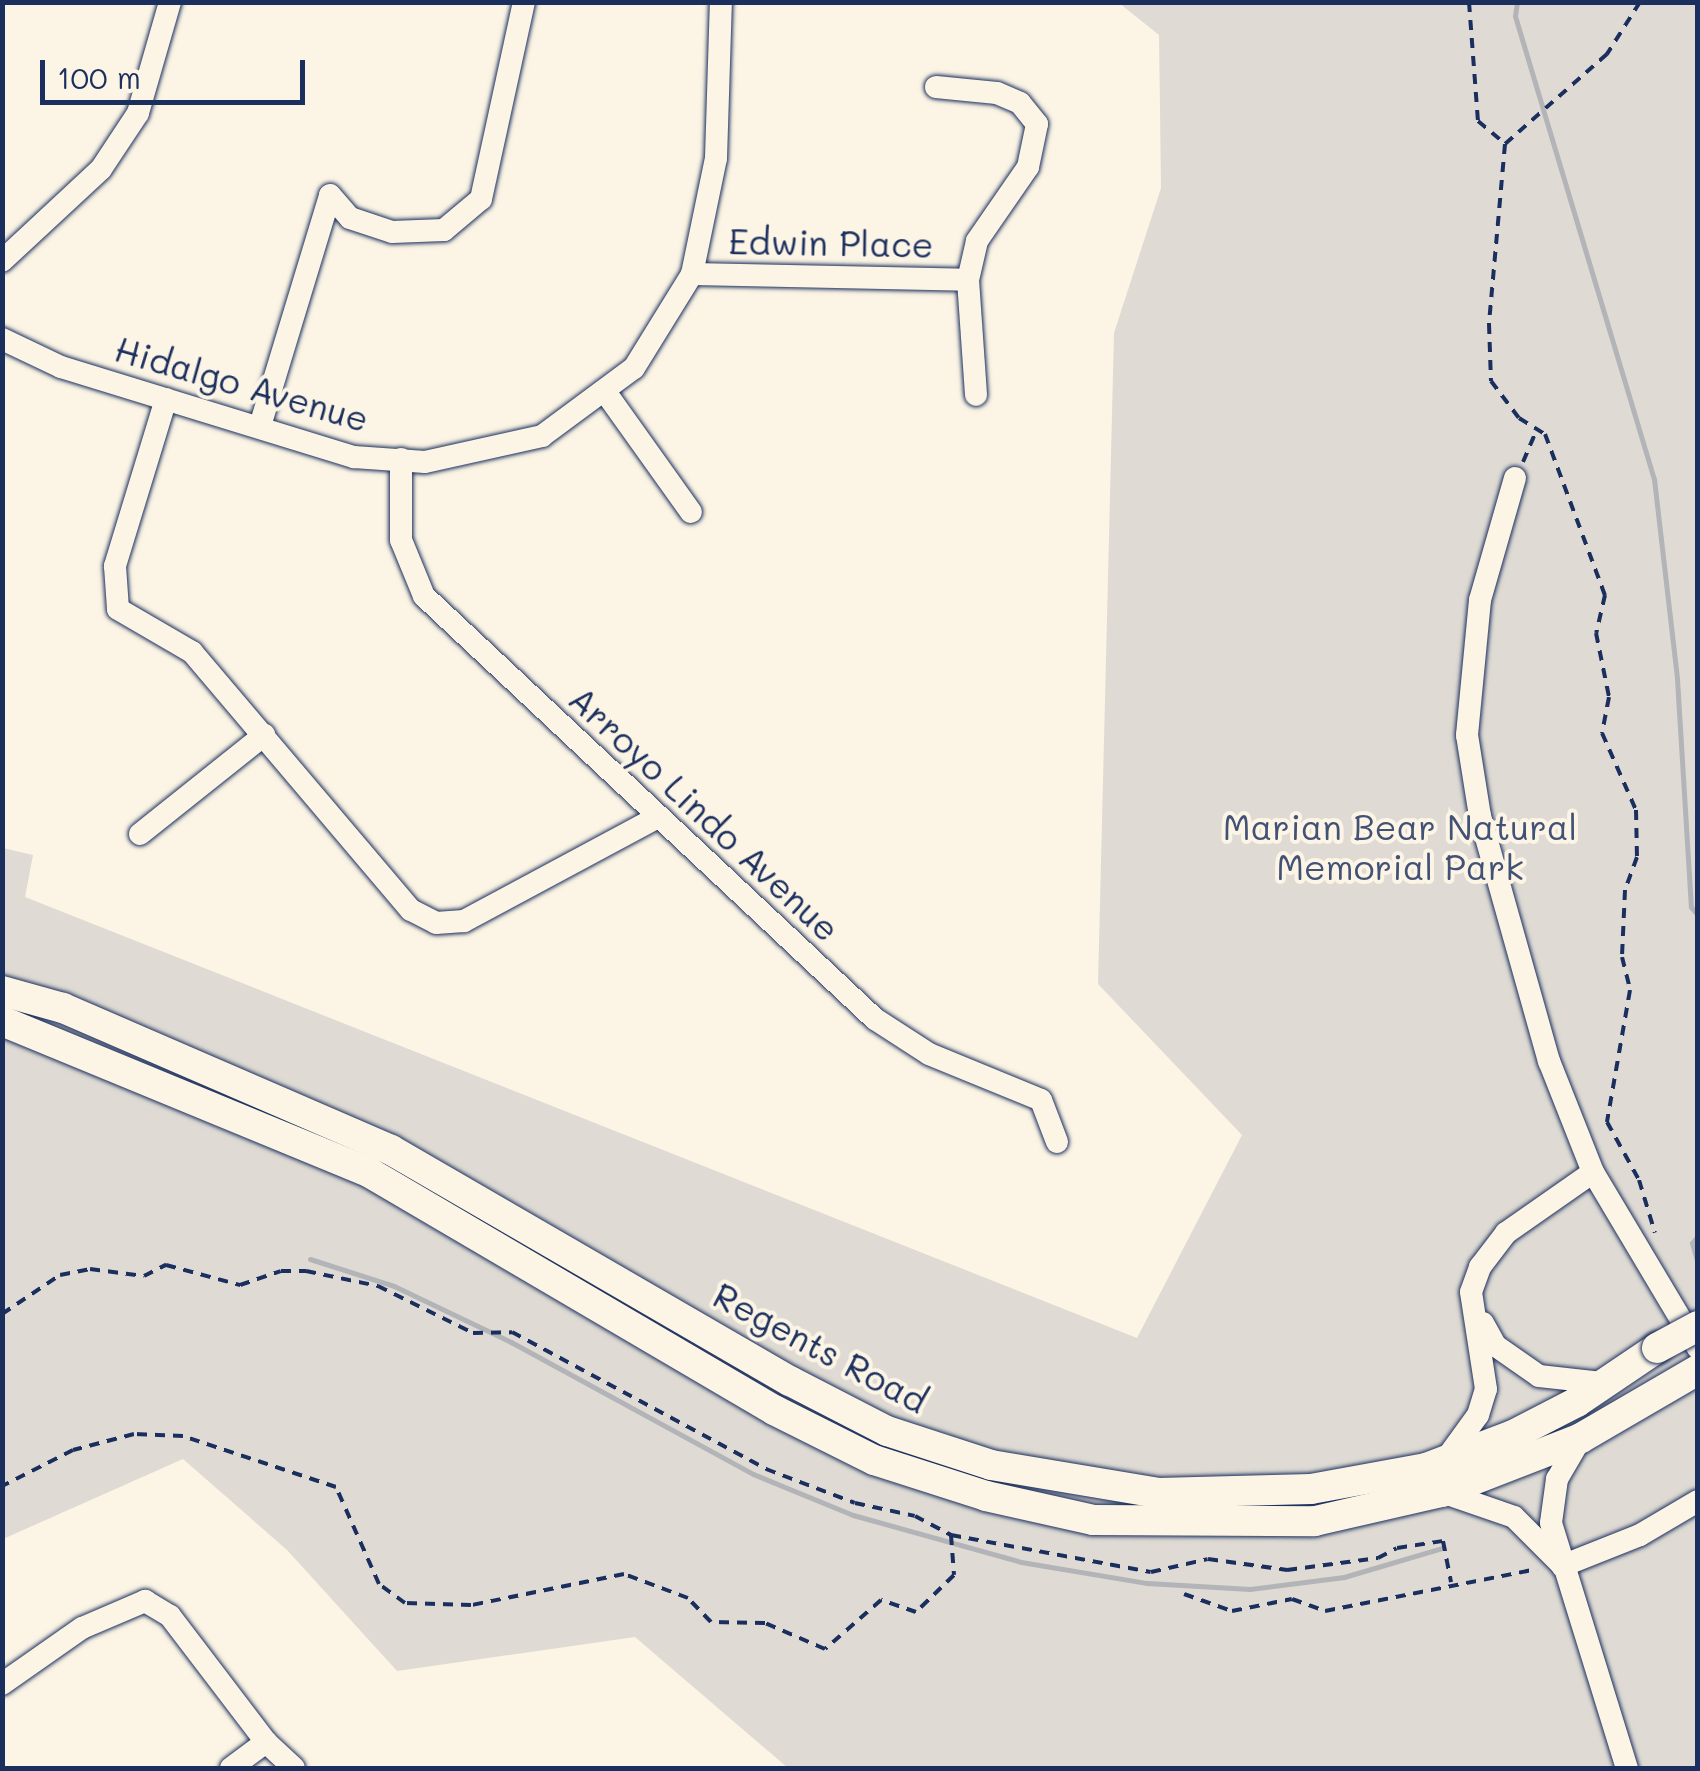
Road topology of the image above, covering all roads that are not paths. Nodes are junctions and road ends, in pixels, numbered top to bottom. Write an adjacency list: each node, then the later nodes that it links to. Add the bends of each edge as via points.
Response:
1 (170, 2): 5 (street, via 138,113 101,169)
2 (524, 2): 12 (street, via 481,199 444,230 392,232 350,218 330,194)
3 (720, 2): 6 (street, Hidalgo Avenue, via 716,158)
4 (936, 88): 7 (street, via 997,93 1020,103 1037,124 1028,167 977,241)
5 (2, 261)
6 (692, 274): 7 (street, Edwin Place); 9 (street, Hidalgo Avenue, via 654,340)
7 (968, 280): 10 (street)
8 (2, 339): 11 (street, Hidalgo Avenue, via 62,367)
9 (606, 393): 13 (street, Hidalgo Avenue, via 542,436 492,451); 15 (street)
10 (976, 395)
11 (166, 399): 12 (street, Hidalgo Avenue); 16 (street, via 115,566 118,609 192,652)
12 (260, 426): 13 (street, Hidalgo Avenue, via 354,457)
13 (401, 459): 17 (street, Arroyo Lindo Avenue, via 401,540 424,596)
14 (1515, 478): 22 (street, via 1480,600 1466,735 1522,974)
15 (691, 512)
16 (264, 735): 17 (street, via 411,910 436,923 464,921); 18 (street)
17 (656, 818): 21 (street, Arroyo Lindo Avenue, via 875,1019 929,1054 1041,1100)
18 (140, 834)
19 (2, 991): 29 (main road, Regents Road, via 63,1008 442,1174 790,1380 904,1437 992,1465 1158,1494)
20 (2, 1021): 29 (main road, Regents Road, via 370,1172 774,1410 874,1460 986,1496 1093,1520 1252,1525 1316,1522)
21 (1057, 1142)
22 (1593, 1172): 23 (street, via 1506,1233 1475,1280); 25 (street)
23 (1478, 1316): 27 (street, via 1496,1346 1539,1376); 29 (street, via 1486,1389)
24 (1698, 1326): 27 (main road, Regents Road, bridge)
25 (1698, 1348)
26 (1688, 1375): 28 (main road, Regents Road)
27 (1602, 1383): 29 (main road, Regents Road)
28 (1581, 1438): 29 (main road, Regents Road); 31 (street, via 1551,1496)
29 (1442, 1477): 31 (street, via 1514,1517)
30 (1698, 1501): 31 (street, via 1640,1535)
31 (1562, 1566): 36 (street)
32 (2, 1684): 33 (street, via 82,1628 145,1601 170,1616)
33 (266, 1742): 34 (street); 35 (street)
34 (232, 1768)
35 (294, 1768)
36 (1627, 1768)

